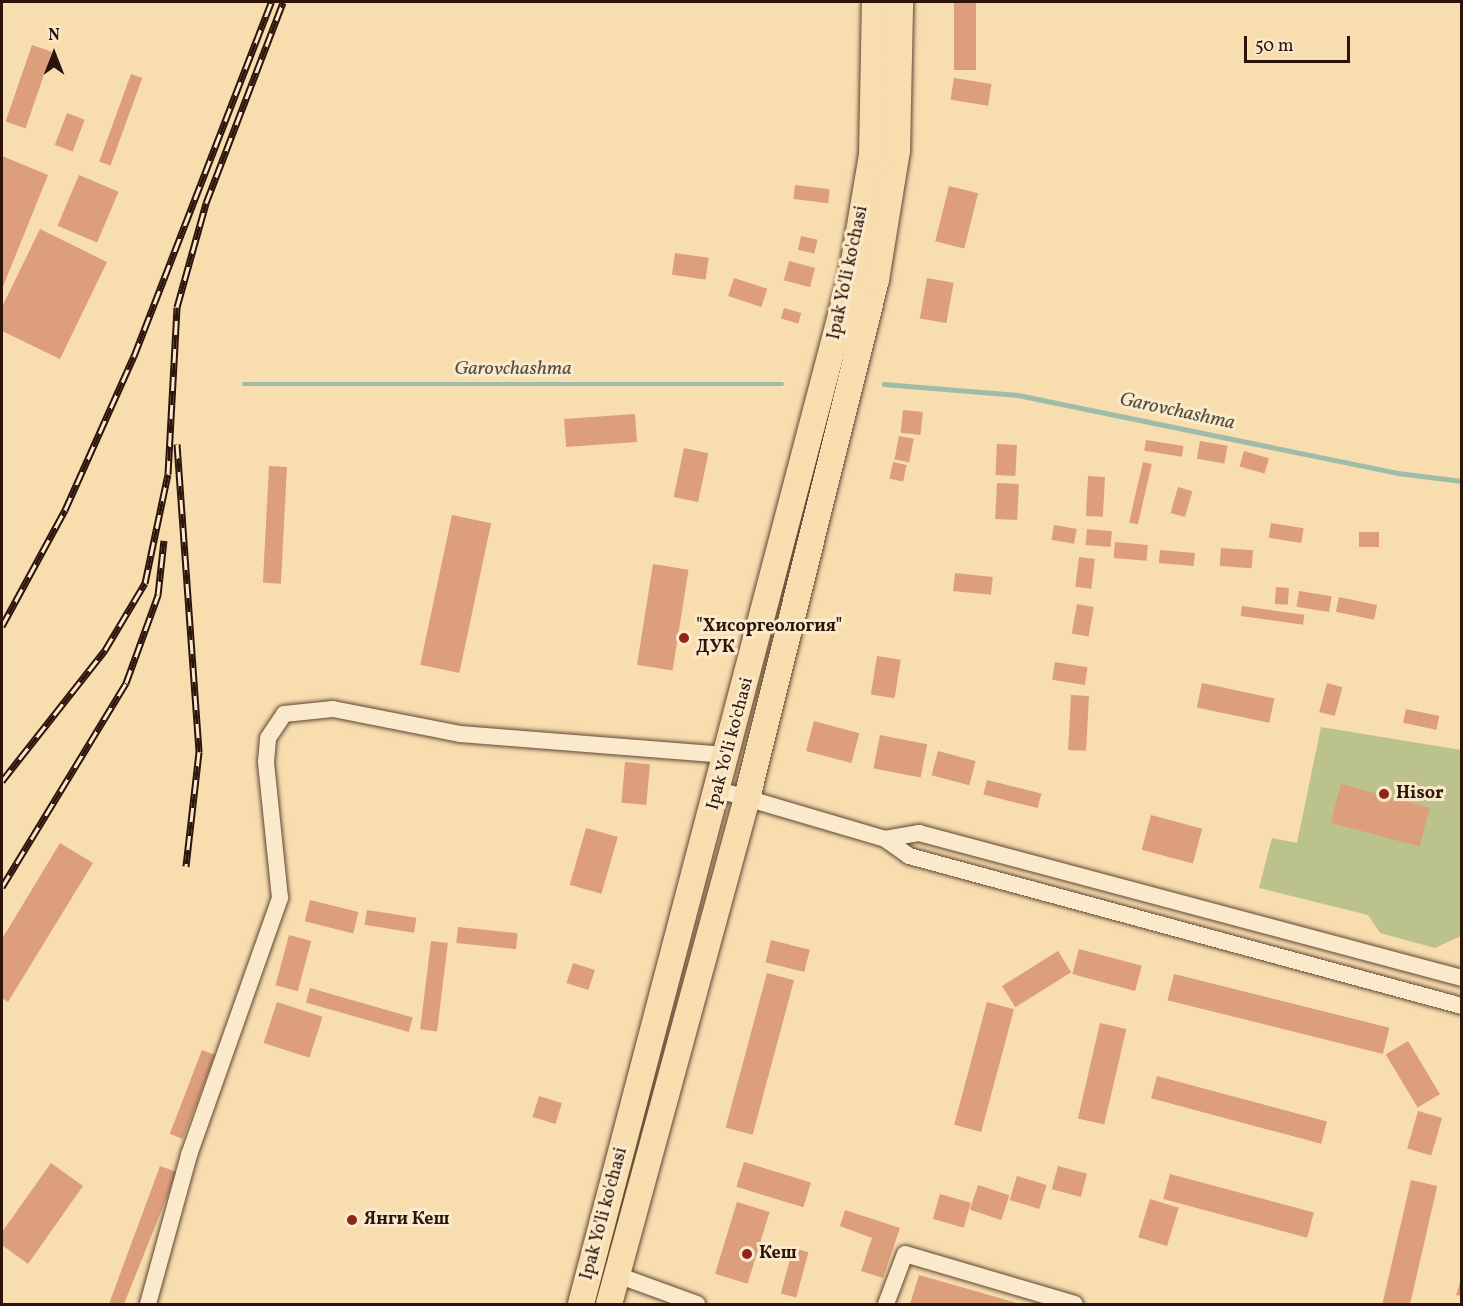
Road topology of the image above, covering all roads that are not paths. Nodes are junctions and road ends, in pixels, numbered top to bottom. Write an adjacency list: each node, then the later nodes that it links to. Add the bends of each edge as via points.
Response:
1 (876, 2): 3 (main road, Ipak Yo'li ko'chasi, via 872,154 852,273)
2 (900, 2): 5 (main road, Ipak Yo'li ko'chasi, via 897,152 876,280)
3 (729, 755): 4 (main road, Ipak Yo'li ko'chasi); 10 (street, via 460,734 333,709 298,708 284,714 268,738 266,762 280,898 189,1155)
4 (719, 790): 5 (street); 11 (main road, Ipak Yo'li ko'chasi)
5 (747, 798): 6 (street); 9 (main road, Ipak Yo'li ko'chasi)
6 (885, 839): 7 (street, via 919,833); 8 (street, via 909,856)
7 (1461, 978)
8 (1461, 1006)
9 (620, 1276): 12 (main road, Ipak Yo'li ko'chasi); 13 (street)
10 (148, 1305)
11 (581, 1305)
12 (609, 1305)
13 (697, 1305)
14 (886, 1305): 15 (street, via 905,1254)
15 (1075, 1305)

